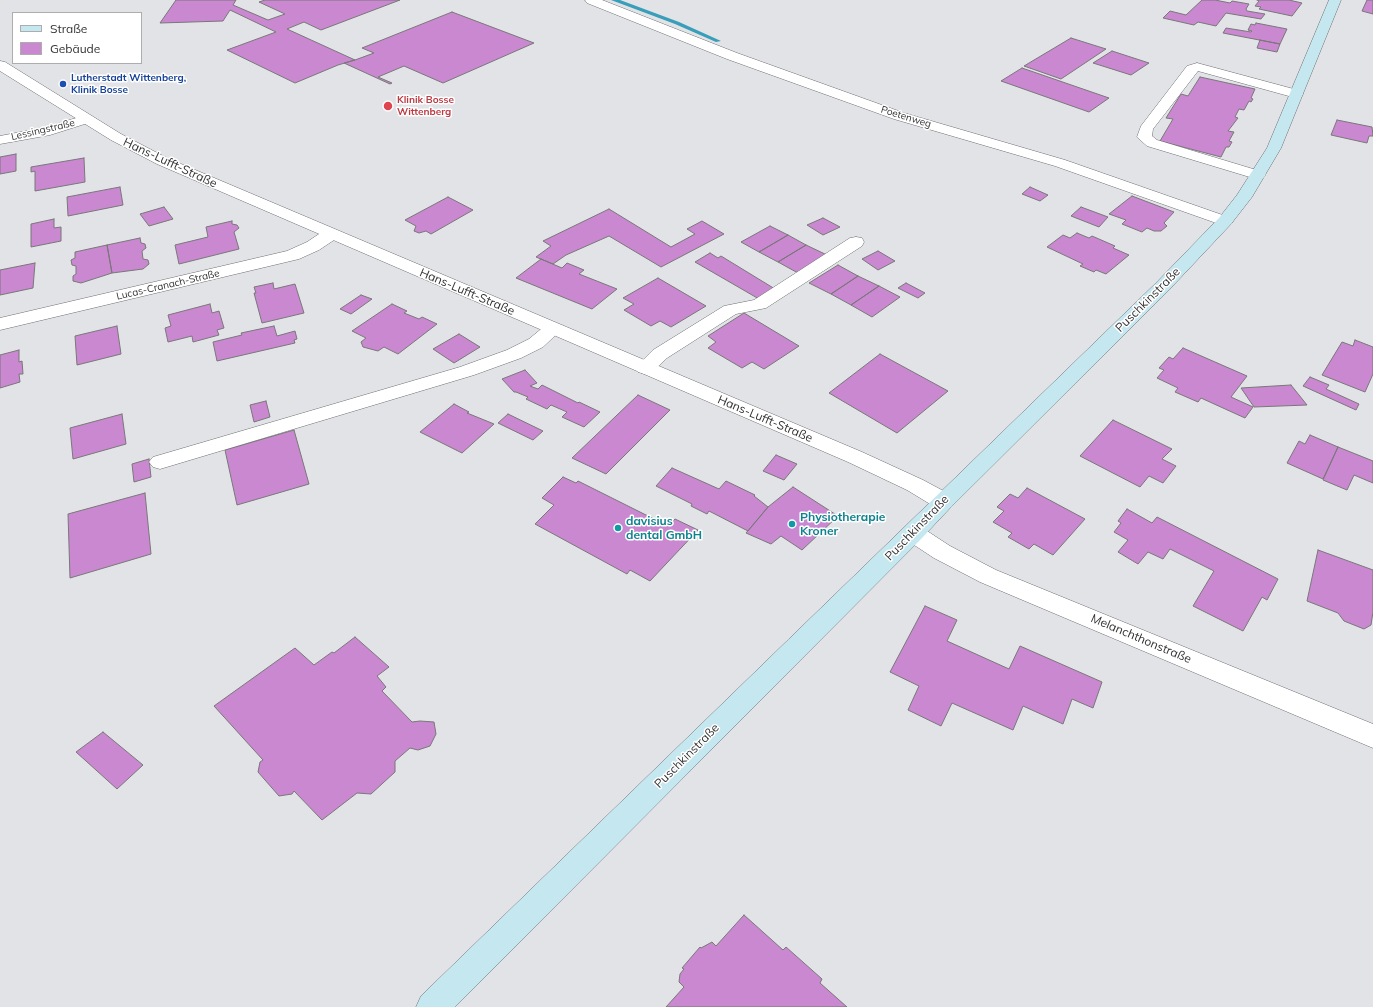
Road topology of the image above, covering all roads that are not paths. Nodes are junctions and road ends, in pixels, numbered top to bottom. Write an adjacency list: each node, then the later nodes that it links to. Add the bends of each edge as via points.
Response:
1 (591, 0): 8 (street, Poetenweg, via 732,56 899,116 1053,160)
2 (1335, 0): 4 (main road, Puschkinstraße)
3 (0, 66): 5 (street, Hans-Lufft-Straße)
4 (1296, 94): 7 (main road, Puschkinstraße, via 1274,148); 7 (street, via 1197,67 1192,69 1146,129 1144,137 1152,143)
5 (86, 119): 6 (street, Lessingstraße, via 55,129); 9 (street, Hans-Lufft-Straße, via 162,161)
6 (0, 140)
7 (1258, 175): 8 (main road, Puschkinstraße)
8 (1226, 221): 15 (main road, Puschkinstraße)
9 (331, 234): 11 (street, Lucas-Cranach-Straße, via 293,255); 12 (street, Hans-Lufft-Straße)
10 (856, 242): 13 (street, via 760,304 730,310 660,354)
11 (0, 324)
12 (553, 329): 13 (street, Hans-Lufft-Straße); 14 (street, via 536,343 514,354 467,371)
13 (645, 368): 15 (street, Hans-Lufft-Straße, via 884,470)
14 (160, 462)
15 (943, 501): 16 (main road, Puschkinstraße)
16 (913, 533): 17 (street, Melanchthonstraße, via 942,552 988,576); 18 (main road, Puschkinstraße)
17 (1373, 736)
18 (432, 1007)

